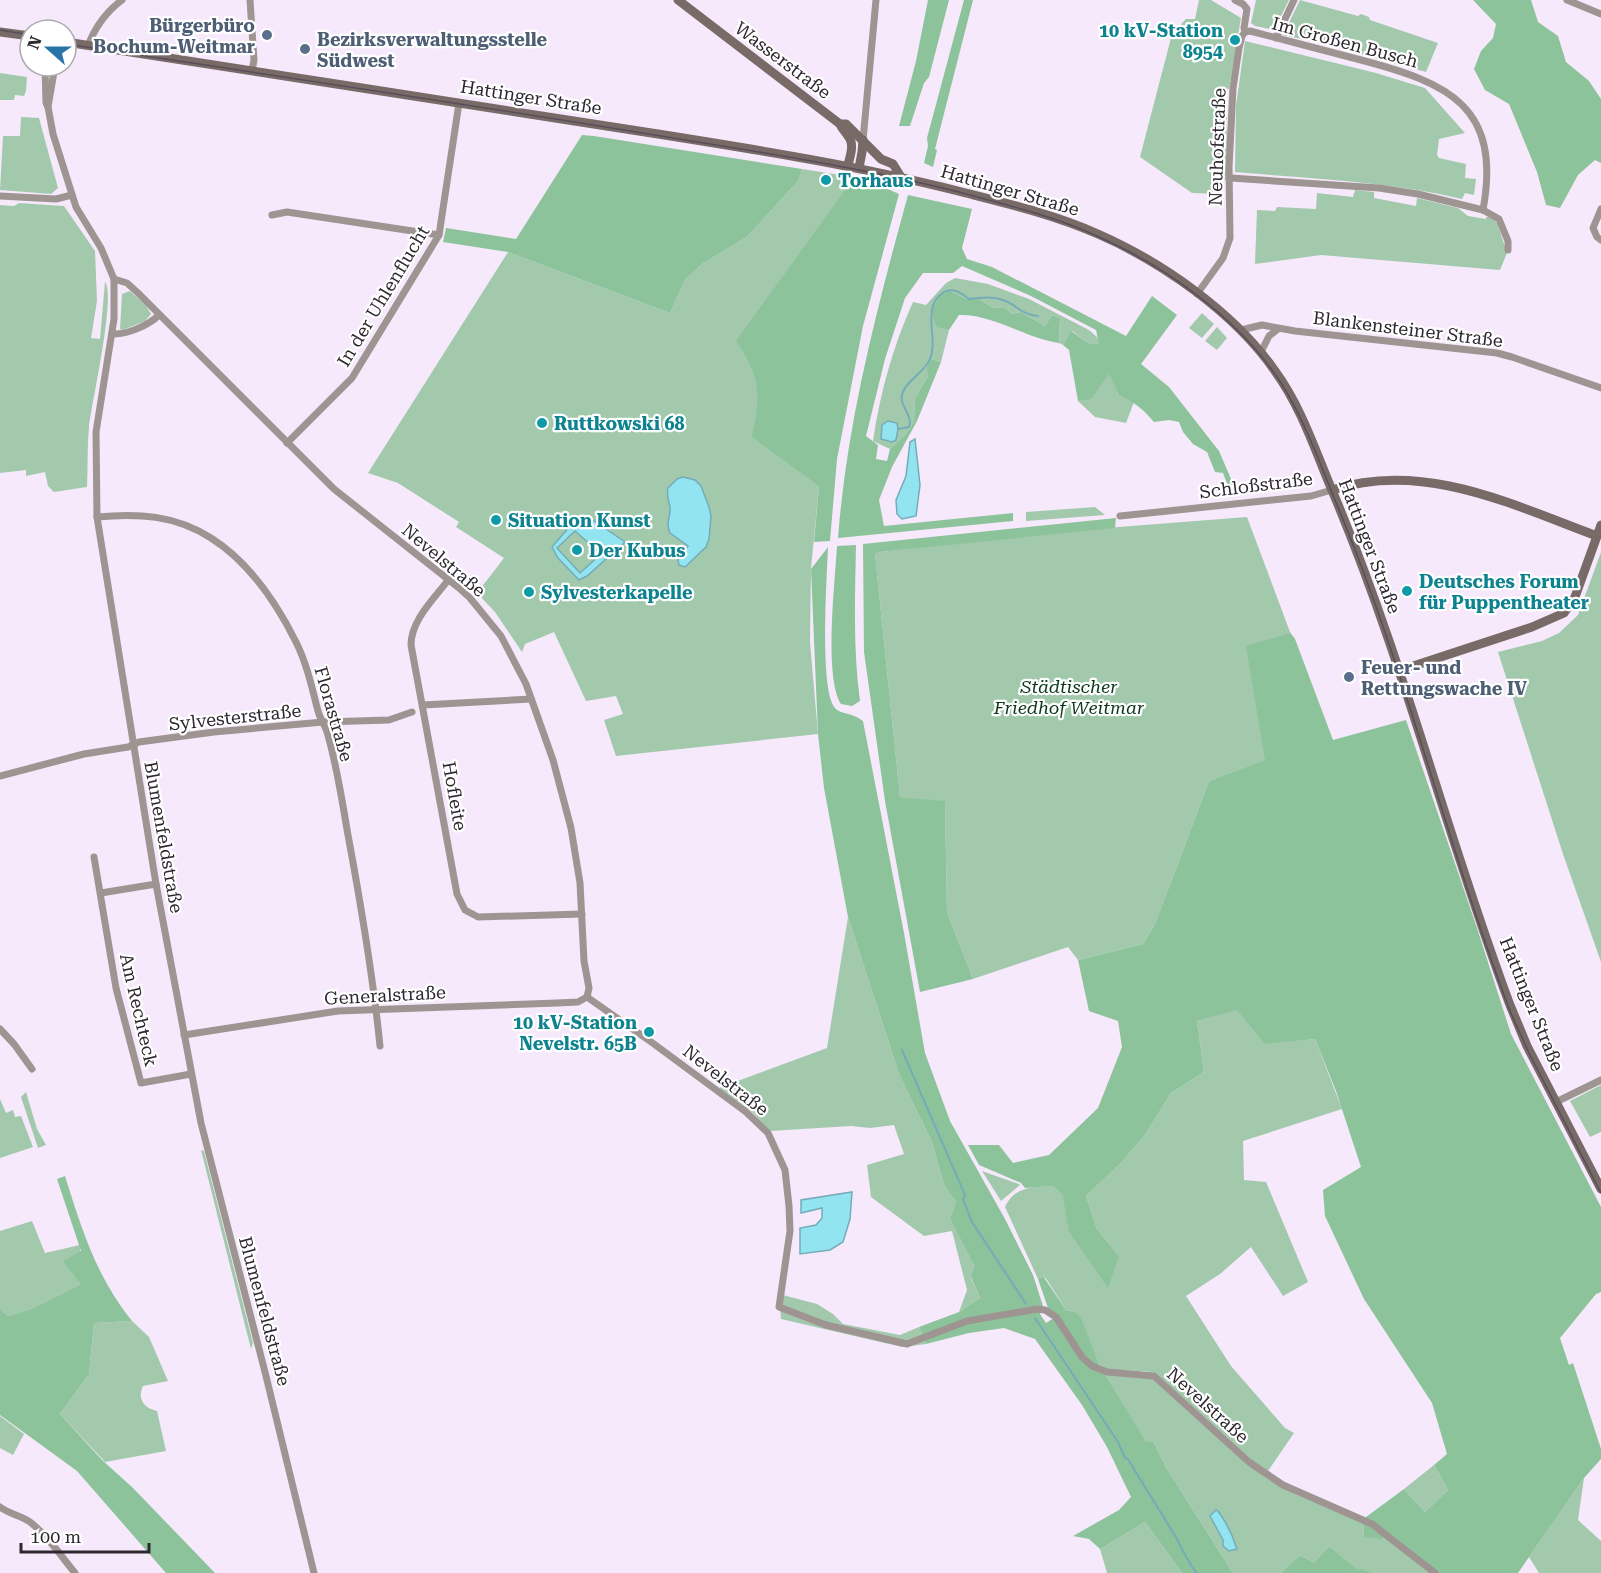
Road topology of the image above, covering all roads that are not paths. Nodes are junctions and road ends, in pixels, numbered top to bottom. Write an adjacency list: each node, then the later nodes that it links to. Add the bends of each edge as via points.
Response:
1 (122, 0): 14 (street, via 106,14)
2 (250, 0): 15 (street)
3 (678, 0): 20 (main road, Wasserstraße)
4 (876, 0): 21 (street)
5 (1235, 0): 10 (street, Neuhofstraße, via 1247,9)
6 (1294, 0): 12 (street)
7 (1567, 0): 8 (street)
8 (1601, 14)
9 (0, 32): 11 (main road)
10 (1245, 32): 12 (street, Im Großen Busch); 25 (street, Neuhofstraße, via 1233,88)
11 (18, 34)
12 (1276, 38): 29 (street, Im Großen Busch, via 1402,71 1433,83 1455,98 1484,142 1487,174)
13 (78, 44): 14 (main road, Hattinger Straße)
14 (88, 46): 15 (main road, Hattinger Straße)
15 (252, 71): 18 (main road, Hattinger Straße)
16 (45, 78): 19 (street, Blumenfeldstraße)
17 (53, 78): 19 (street, Blumenfeldstraße)
18 (459, 103): 22 (main road, Hattinger Straße); 31 (street, In der Uhlenflucht)
19 (48, 107): 26 (street, Blumenfeldstraße)
20 (840, 124): 21 (main road, Wasserstraße, via 846,124); 22 (main road, Wasserstraße, via 852,144)
21 (862, 140): 23 (main road); 24 (main road, Wasserstraße, via 881,159 893,164)
22 (848, 165): 23 (main road, Hattinger Straße)
23 (859, 168): 24 (main road, Hattinger Straße)
24 (901, 177): 35 (main road, Hattinger Straße, via 1023,207 1084,229 1132,251)
25 (1231, 178): 29 (street, via 1379,188); 35 (street, Neuhofstraße, via 1227,249)
26 (72, 195): 27 (street, via 56,199); 34 (street, Blumenfeldstraße)
27 (0, 196)
28 (1601, 209): 32 (street, via 1593,228)
29 (1483, 210): 33 (street, via 1499,219)
30 (272, 215): 31 (street, via 287,212)
31 (440, 235): 42 (street, In der Uhlenflucht, via 352,378)
32 (1601, 240)
33 (1508, 250)
34 (114, 279): 36 (street, Nevelstraße, via 127,283); 39 (street, Blumenfeldstraße)
35 (1197, 294): 38 (main road, Hattinger Straße)
36 (159, 315): 39 (street, via 120,335); 42 (street, Nevelstraße)
37 (1278, 329): 38 (street, Blankensteiner Straße, via 1262,325); 40 (street, via 1269,336); 41 (street, Blankensteiner Straße, via 1497,353)
38 (1241, 330): 40 (main road, Hattinger Straße)
39 (112, 334): 45 (street, Blumenfeldstraße, via 96,432)
40 (1261, 352): 43 (main road, Hattinger Straße, via 1293,399)
41 (1601, 388)
42 (287, 443): 48 (street, Nevelstraße, via 342,497)
43 (1332, 490): 44 (street, Schloßstraße, via 1311,496); 47 (main road, Schloßstraße, via 1385,481 1444,484 1508,502); 49 (main road, Hattinger Straße)
44 (1120, 516)
45 (97, 517): 53 (street, Florastraße, via 132,514 168,519 205,534 231,553 280,614 301,656); 54 (street, Blumenfeldstraße)
46 (1601, 525): 47 (main road)
47 (1599, 537): 49 (main road, via 1575,597 1564,613)
48 (449, 579): 50 (street, Nevelstraße, via 501,636); 51 (street, Hofleite, via 411,637)
49 (1398, 671): 68 (main road, Hattinger Straße, via 1501,981 1523,1037)
50 (531, 699): 51 (street); 59 (street, Nevelstraße, via 572,828)
51 (423, 705): 59 (street, Hofleite, via 462,906 485,918)
52 (412, 711): 53 (street, Sylvesterstraße, via 389,720)
53 (323, 722): 54 (street, Sylvesterstraße, via 214,732 138,742); 61 (street, Florastraße, via 356,875)
54 (133, 746): 55 (street, Sylvesterstraße, via 74,756); 57 (street, Blumenfeldstraße)
55 (0, 776)
56 (94, 857): 58 (street, Am Rechteck)
57 (156, 884): 58 (street); 63 (street, Blumenfeldstraße)
58 (101, 893): 66 (street, Am Rechteck, via 116,988 141,1083)
59 (582, 914): 60 (street, Nevelstraße)
60 (587, 997): 61 (street, Generalstraße, via 578,1002); 73 (street, Nevelstraße, via 746,1112 768,1133 785,1170 789,1206 779,1308 826,1325 907,1344 967,1322 1045,1310 1056,1317 1092,1366 1107,1372 1154,1376 1250,1462 1284,1485 1372,1524)
61 (375, 1009): 63 (street, Generalstraße, via 337,1011); 64 (street, Florastraße)
62 (0, 1029): 65 (street)
63 (184, 1035): 66 (street, Blumenfeldstraße)
64 (380, 1046)
65 (32, 1069)
66 (191, 1074): 72 (street, Blumenfeldstraße)
67 (1601, 1080): 68 (street)
68 (1556, 1102): 69 (main road, Hattinger Straße)
69 (1601, 1189)
70 (0, 1507): 71 (street, via 36,1527)
71 (75, 1573)
72 (314, 1573)
73 (1435, 1573)

